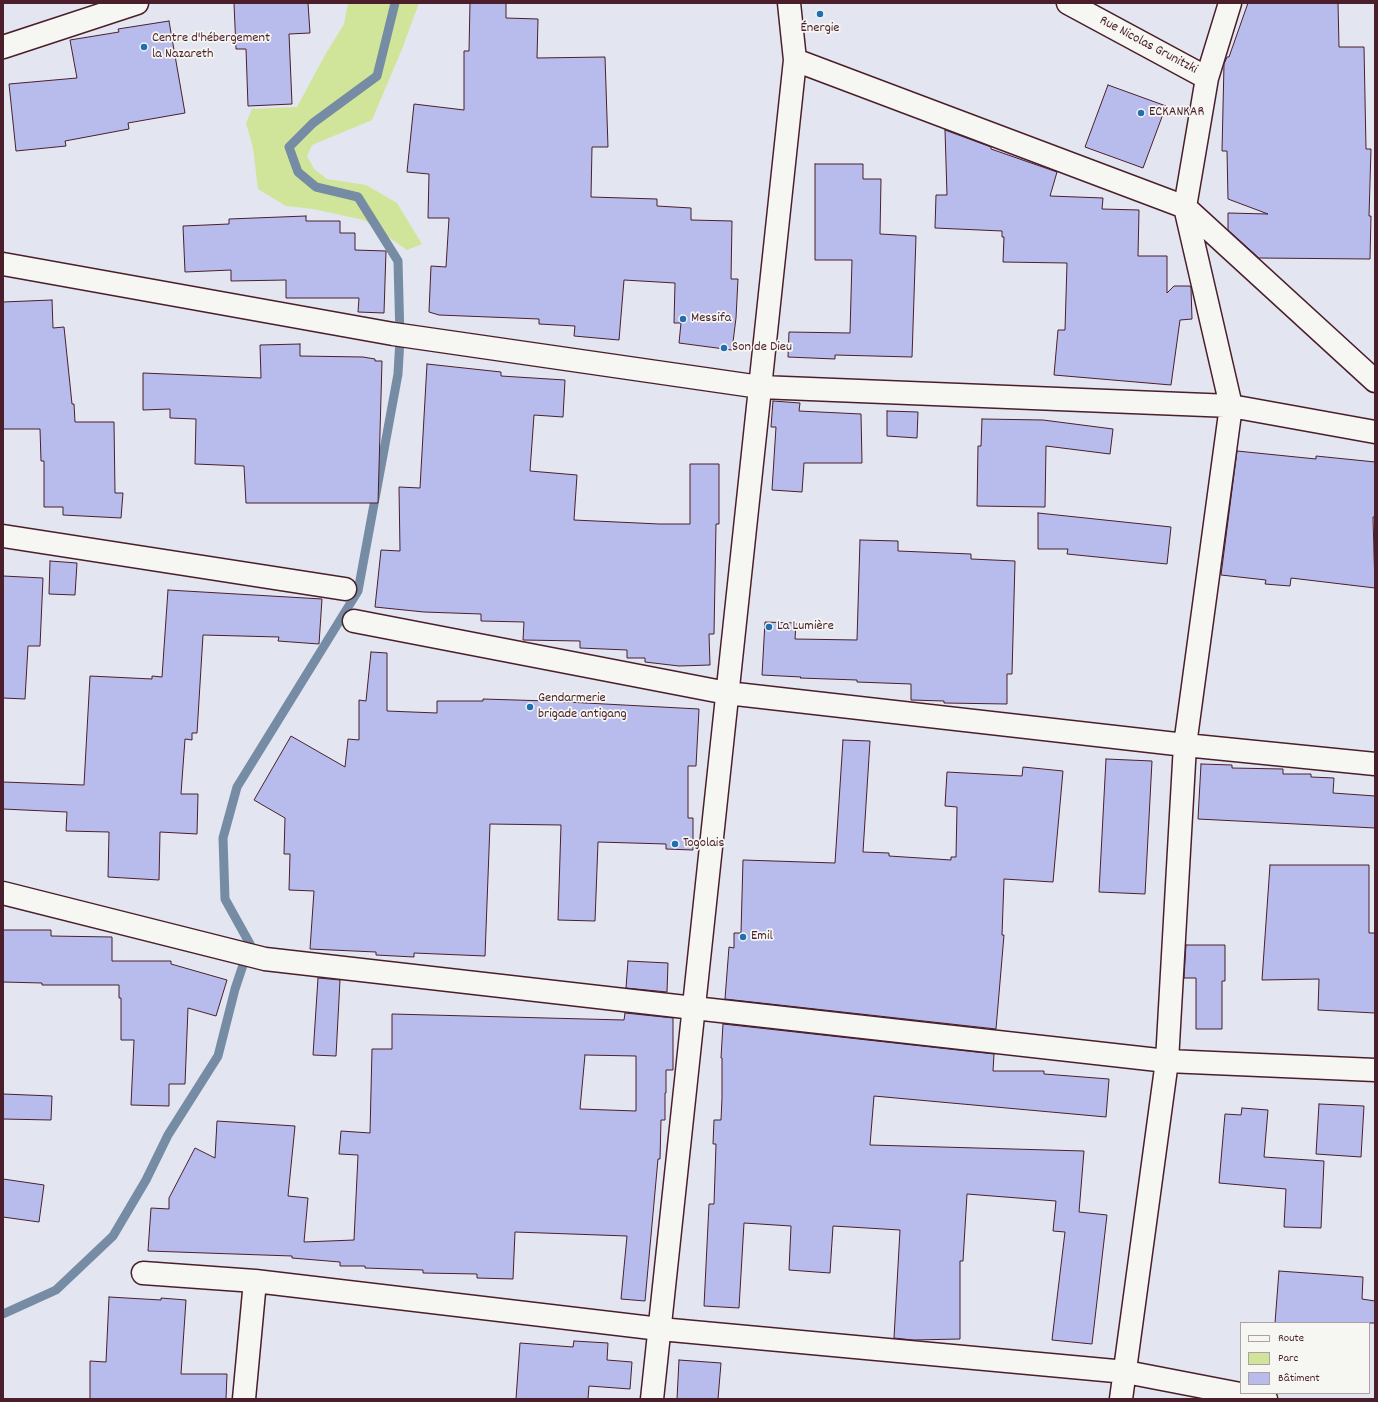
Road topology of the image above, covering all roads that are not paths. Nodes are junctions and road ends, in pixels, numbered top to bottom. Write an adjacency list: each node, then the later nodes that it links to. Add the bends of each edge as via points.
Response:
1 (137, 3): 5 (street)
2 (789, 3): 6 (street)
3 (1068, 3): 7 (street, Rue Nicolas Grunitzki)
4 (1230, 3): 7 (street)
5 (3, 47)
6 (794, 60): 8 (street); 11 (street)
7 (1207, 78): 8 (street)
8 (1185, 207): 10 (street); 12 (street)
9 (3, 264): 11 (street, via 400,335)
10 (1375, 381)
11 (760, 387): 12 (street); 17 (street)
12 (1231, 406): 13 (street); 18 (street)
13 (1375, 432)
14 (3, 536): 15 (street)
15 (345, 589)
16 (354, 621): 17 (street)
17 (728, 693): 18 (street); 21 (street)
18 (1185, 745): 19 (street); 22 (street)
19 (1375, 764)
20 (3, 893): 21 (street, via 265,959)
21 (694, 1008): 22 (street); 26 (street)
22 (1166, 1061): 23 (street); 27 (street)
23 (1375, 1070)
24 (143, 1273): 25 (street)
25 (255, 1281): 26 (street); 30 (street)
26 (660, 1329): 27 (street); 31 (street)
27 (1126, 1372): 28 (street); 32 (street)
28 (1240, 1394)
29 (1240, 1394): 33 (street)
30 (244, 1399)
31 (652, 1399)
32 (1121, 1399)
33 (1266, 1399)

